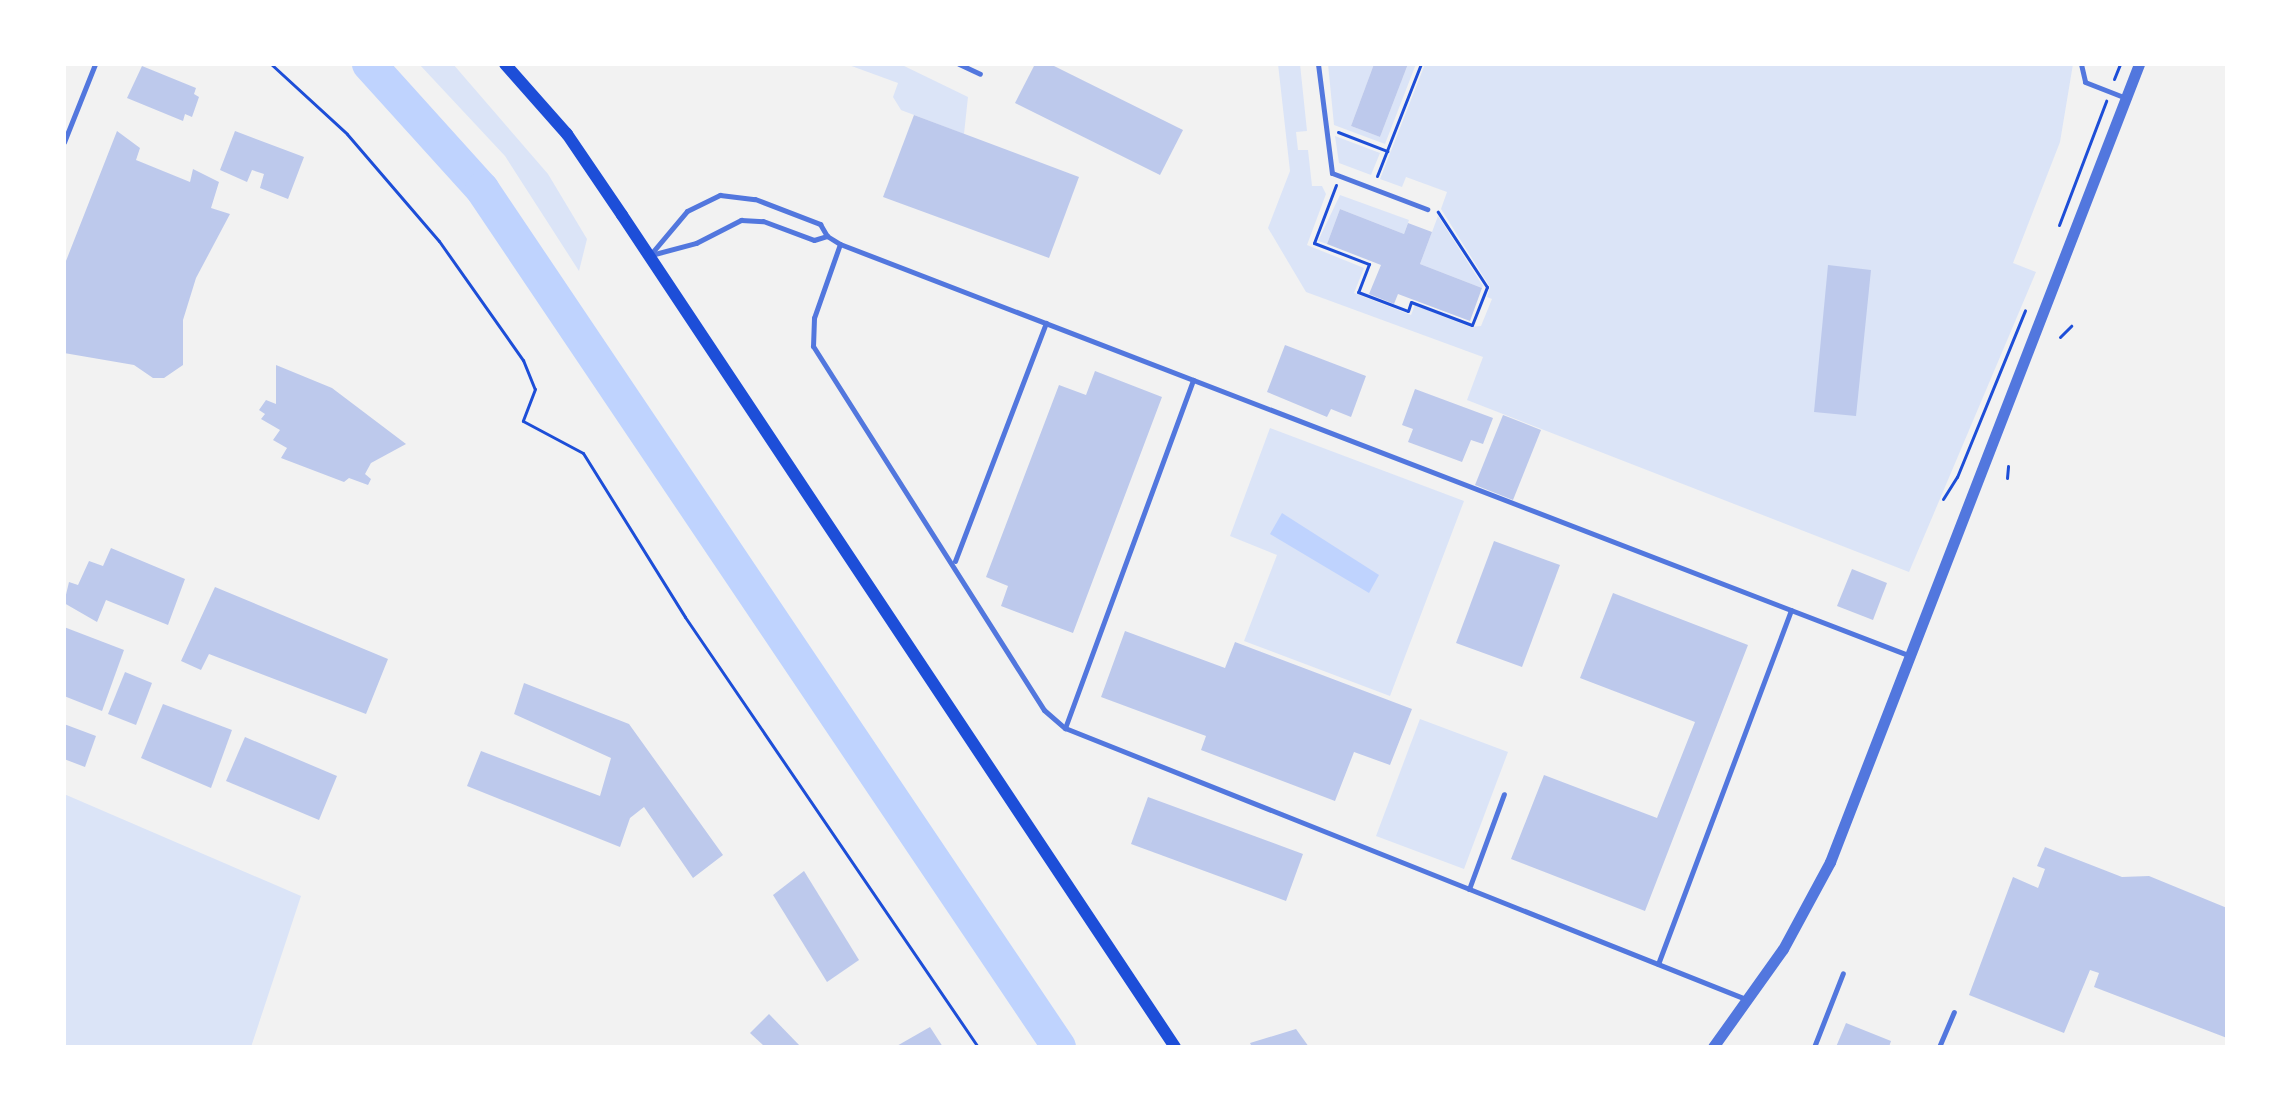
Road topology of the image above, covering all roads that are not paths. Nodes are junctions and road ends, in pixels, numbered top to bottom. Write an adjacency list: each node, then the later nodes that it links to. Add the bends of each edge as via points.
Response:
1 (95, 64): 9 (lane)
2 (505, 64): 13 (main road, via 567,134)
3 (959, 64): 7 (lane)
4 (1318, 64): 10 (lane, via 1332,173)
5 (2081, 64): 8 (lane, via 2085,82)
6 (2139, 64): 8 (street)
7 (980, 74)
8 (2126, 98): 18 (street)
9 (64, 142)
10 (1427, 209)
11 (827, 236): 12 (lane); 13 (lane, via 814,240 763,221 741,220 696,243); 13 (lane, via 820,224 755,199 720,195 687,211)
12 (840, 244): 14 (lane); 16 (lane, via 814,318 813,346)
13 (650, 255): 26 (main road)
14 (1046, 323): 15 (lane); 16 (lane)
15 (1193, 380): 17 (lane); 19 (lane)
16 (954, 562): 19 (lane, via 1044,710)
17 (1791, 610): 18 (lane); 22 (lane)
18 (1908, 655): 24 (street, via 1830,862)
19 (1065, 728): 21 (lane)
20 (1504, 794): 21 (lane)
21 (1469, 889): 22 (lane)
22 (1658, 964): 24 (lane)
23 (1843, 973): 28 (lane)
24 (1749, 1000): 27 (street)
25 (1954, 1012): 29 (lane)
26 (1175, 1047)
27 (1713, 1047)
28 (1814, 1047)
29 (1939, 1047)

